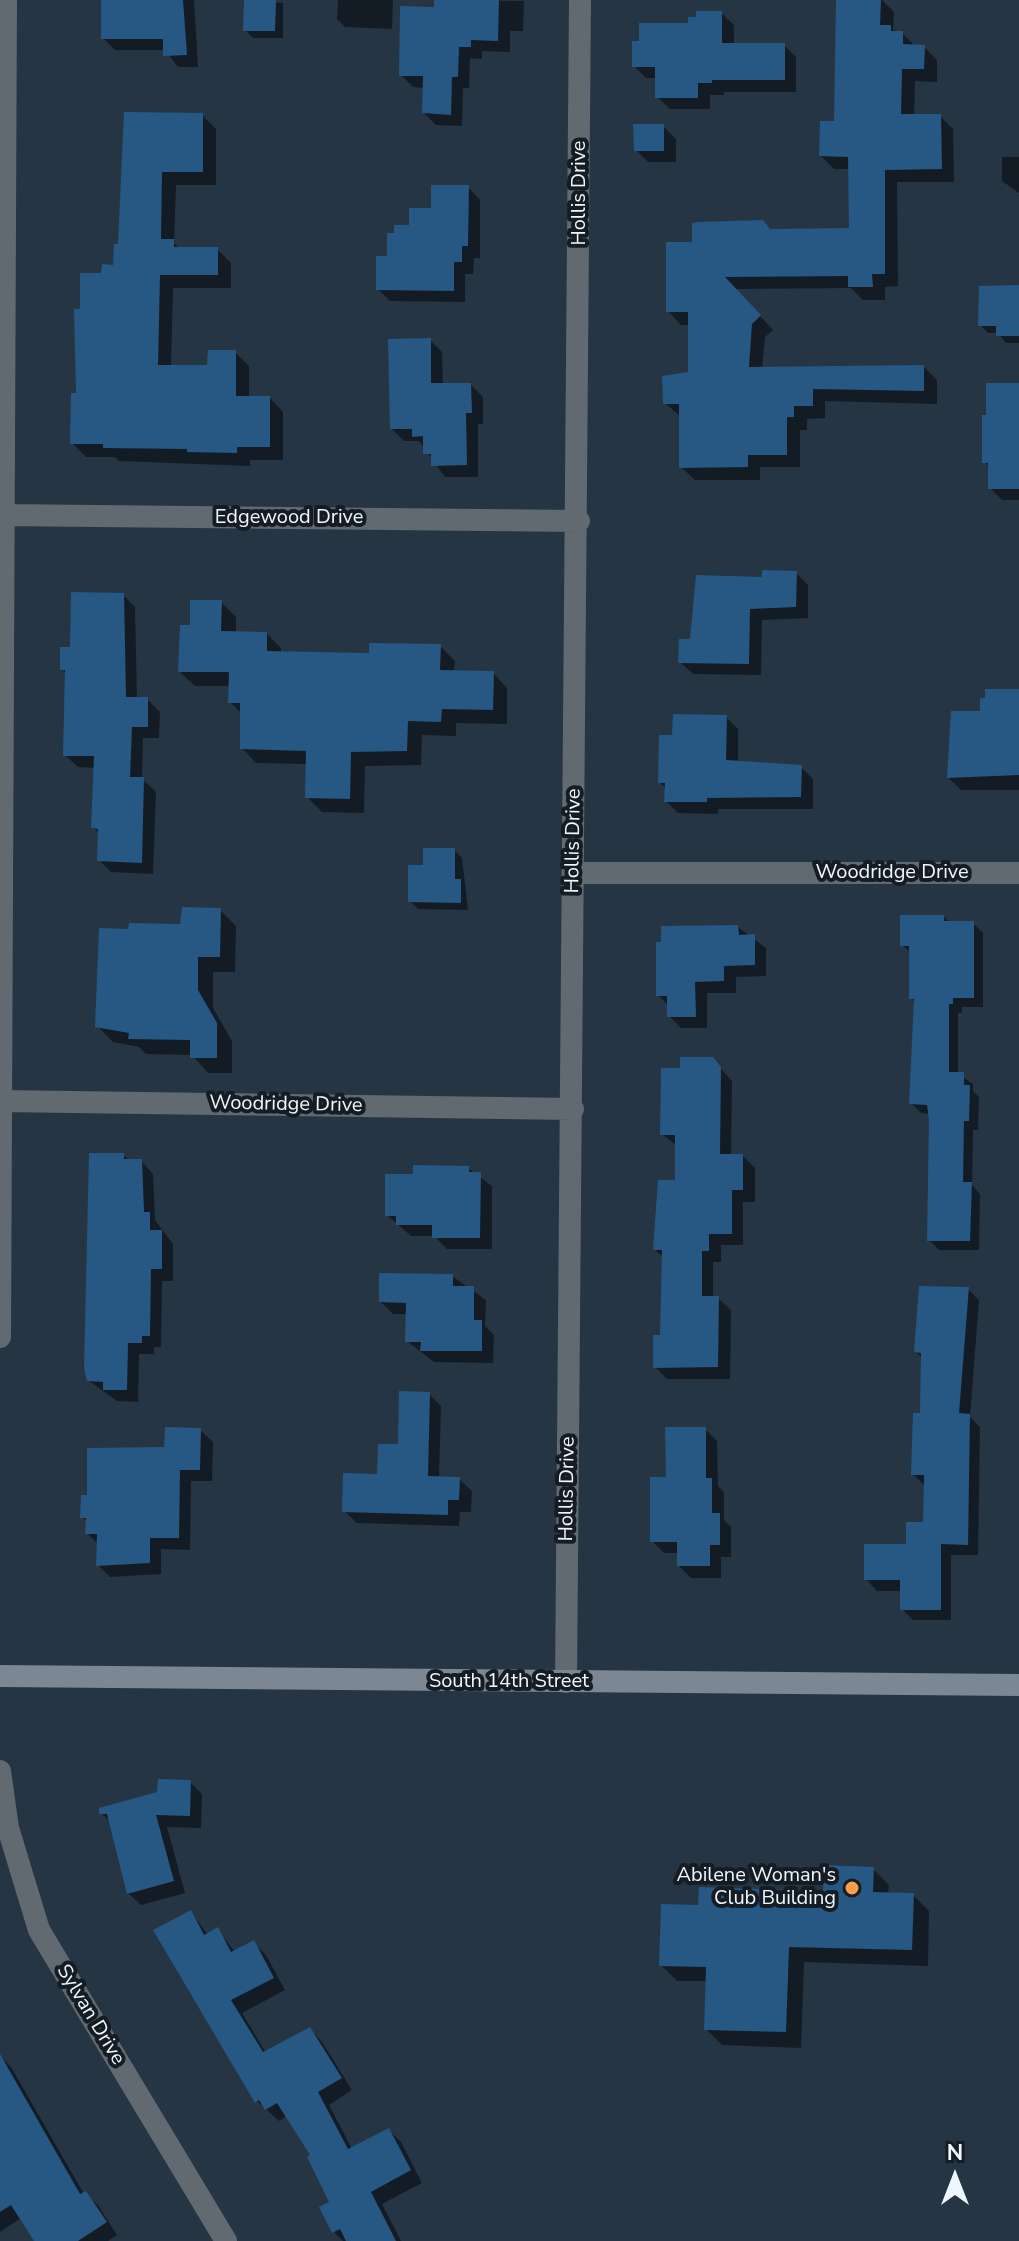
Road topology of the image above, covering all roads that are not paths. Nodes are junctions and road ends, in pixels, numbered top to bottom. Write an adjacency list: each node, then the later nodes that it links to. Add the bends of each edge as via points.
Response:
1 (6, 0): 3 (street)
2 (580, 0): 4 (street, Hollis Drive)
3 (2, 515): 4 (street, Edgewood Drive); 7 (street)
4 (579, 521): 5 (street, Hollis Drive)
5 (573, 873): 6 (street, Woodridge Drive); 8 (street, Hollis Drive)
6 (1019, 873)
7 (1, 1102): 8 (street, Woodridge Drive); 9 (street)
8 (573, 1109): 11 (street, Hollis Drive)
9 (0, 1337)
10 (0, 1676): 11 (main road, South 14th Street)
11 (566, 1682): 12 (main road, South 14th Street)
12 (1019, 1685)
13 (0, 1771): 14 (street, Sylvan Drive, via 8,1828 39,1930)
14 (226, 2241)

